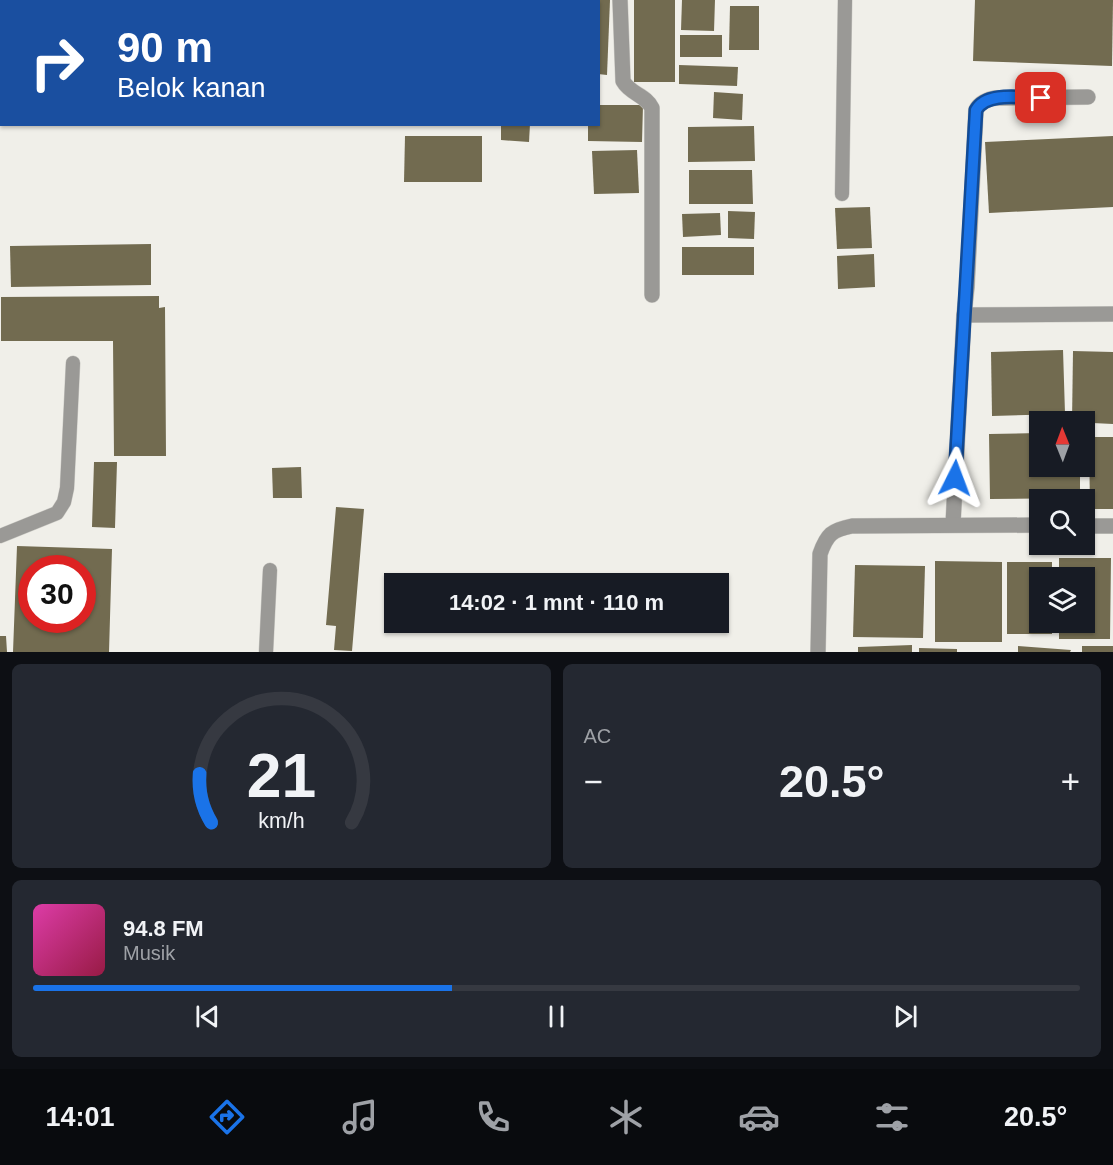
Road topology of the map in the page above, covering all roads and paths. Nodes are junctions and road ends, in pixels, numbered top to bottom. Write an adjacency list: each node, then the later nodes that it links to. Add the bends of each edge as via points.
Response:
1 (620, 0): 5 (street, via 623,81 648,100 652,108)
2 (846, 0): 4 (lane)
3 (1088, 97): 7 (street, via 995,98 978,106)
4 (842, 194)
5 (652, 295)
6 (1113, 314): 7 (street)
7 (964, 315): 9 (street)
8 (73, 363): 13 (lane, via 64,502 57,513)
9 (953, 524): 10 (street); 16 (street, via 852,526 837,529 826,539 820,554)
10 (1029, 525)
11 (1095, 526): 12 (street)
12 (1113, 526)
13 (0, 536)
14 (270, 570): 15 (lane)
15 (266, 652)
16 (818, 652)

